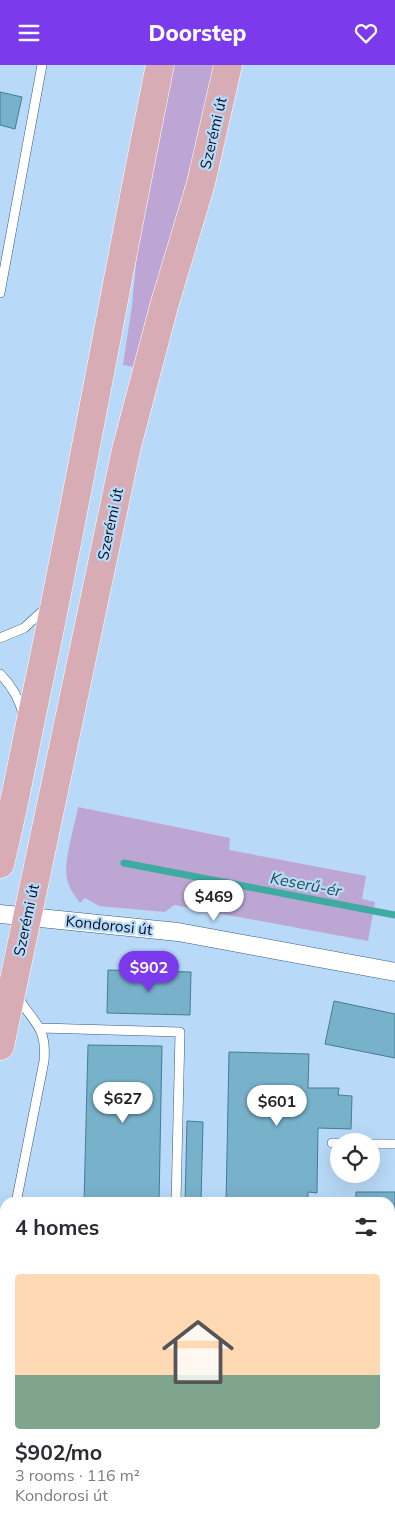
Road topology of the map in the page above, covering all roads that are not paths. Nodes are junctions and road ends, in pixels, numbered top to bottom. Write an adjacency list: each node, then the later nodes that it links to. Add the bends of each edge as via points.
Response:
1 (42, 65): 4 (lane)
2 (160, 65): 5 (main road)
3 (228, 65): 11 (main road, Szerémi út, via 198,191 126,450)
4 (0, 293)
5 (56, 599): 6 (lane, via 24,627); 8 (main road)
6 (0, 637)
7 (0, 674): 8 (lane, via 20,701)
8 (28, 733): 9 (main road)
9 (0, 864)
10 (0, 914): 11 (street, Kondorosi út)
11 (27, 916): 12 (street, Kondorosi út, via 178,932); 13 (main road, Szerémi út)
12 (395, 972)
13 (12, 989): 14 (lane); 15 (main road, Szerémi út)
14 (41, 1028): 18 (lane, via 44,1061); 19 (lane, via 180,1032)
15 (0, 1046)
16 (380, 1144): 17 (lane)
17 (395, 1144)
18 (17, 1197)
19 (176, 1197)

